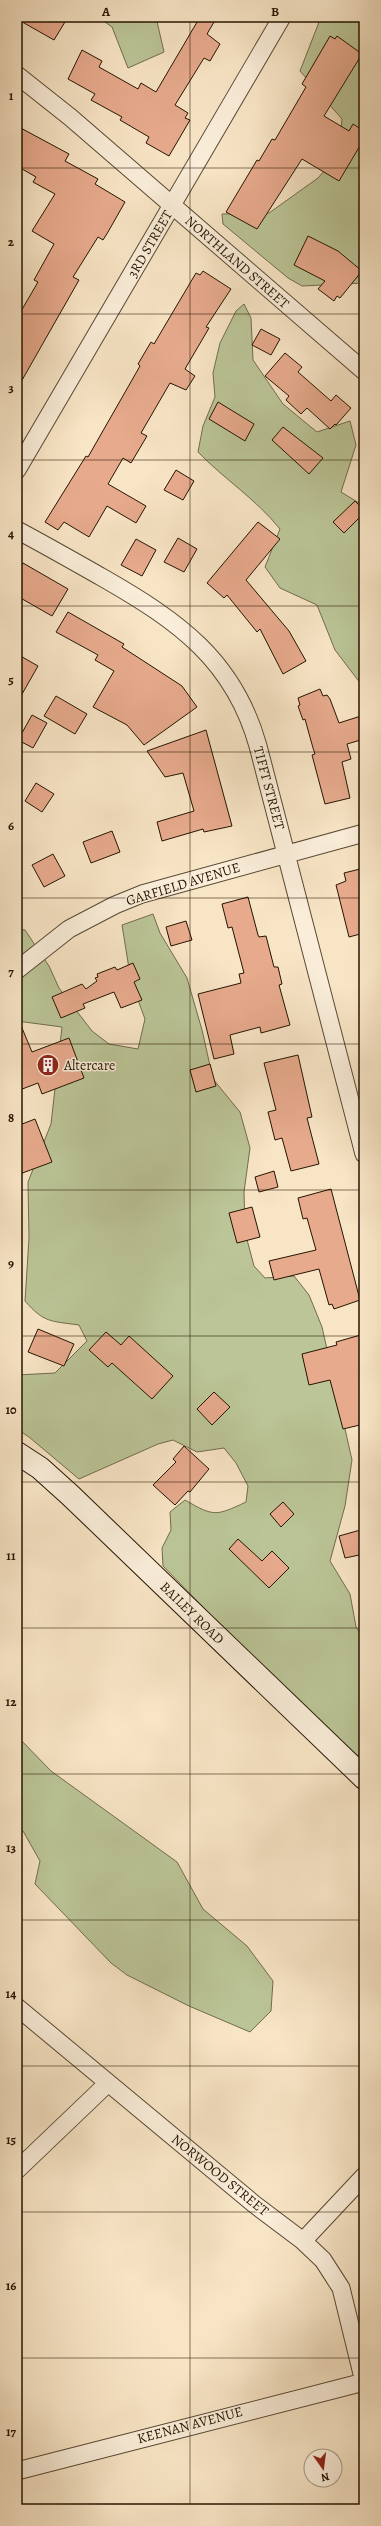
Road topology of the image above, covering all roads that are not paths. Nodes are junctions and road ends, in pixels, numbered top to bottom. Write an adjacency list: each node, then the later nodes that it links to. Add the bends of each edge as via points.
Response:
1 (282, 17): 3 (street, 3RD STREET)
2 (17, 76): 3 (street, NORTHLAND STREET, via 70,117)
3 (172, 206): 4 (street, NORTHLAND STREET); 5 (street, 3RD STREET)
4 (364, 371)
5 (17, 470)
6 (17, 530): 8 (street, TIFFT STREET, via 147,604 183,628 214,658 246,710)
7 (364, 833): 8 (street, GARFIELD AVENUE)
8 (287, 854): 9 (street, GARFIELD AVENUE, via 169,885 115,905 69,929); 10 (street, TIFFT STREET)
9 (17, 970)
10 (364, 1154)
11 (17, 1453): 12 (street, BAILEY ROAD, via 40,1468 70,1495)
12 (364, 1778)
13 (17, 2007): 14 (street, NORWOOD STREET)
14 (108, 2084): 15 (street); 17 (street, NORWOOD STREET)
15 (17, 2170)
16 (364, 2176): 17 (street)
17 (303, 2241): 18 (street, NORWOOD STREET, via 322,2260 341,2288)
18 (364, 2382): 19 (street, KEENAN AVENUE)
19 (17, 2471)

